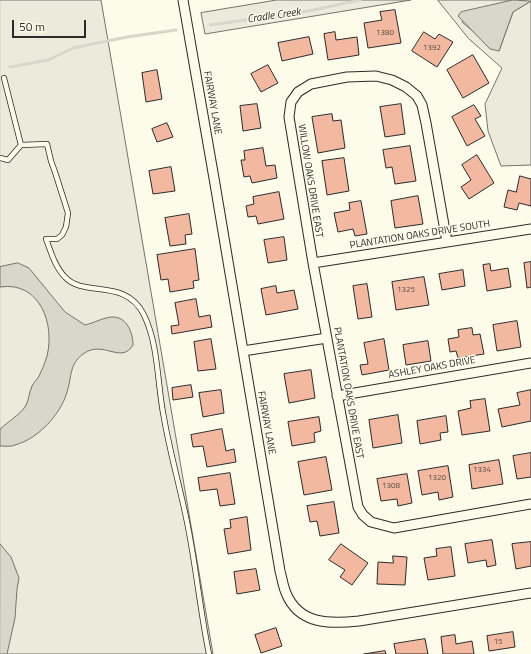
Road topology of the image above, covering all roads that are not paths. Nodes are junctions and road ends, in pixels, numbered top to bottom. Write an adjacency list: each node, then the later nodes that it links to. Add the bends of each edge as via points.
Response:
1 (183, 0): 11 (street, FAIRWAY LANE)
2 (4, 78): 3 (lane, via 3,87)
3 (21, 145): 5 (lane); 16 (lane, via 47,144 68,213 62,235 57,239 46,239 65,278 78,285 117,291 132,299 143,313 150,331 163,417 187,522)
4 (0, 158): 5 (lane)
5 (8, 160): 6 (lane)
6 (0, 162)
7 (531, 229): 8 (street, PLANTATION OAKS DRIVE SOUTH)
8 (447, 242): 9 (street, PLANTATION OAKS DRIVE SOUTH); 9 (street, WILLOW OAKS DRIVE EAST, via 422,104 406,87 392,80 376,76 347,76 311,84 298,92 292,102 289,117)
9 (313, 263): 10 (street, PLANTATION OAKS DRIVE EAST)
10 (327, 338): 11 (street); 13 (street, PLANTATION OAKS DRIVE EAST)
11 (243, 351): 15 (street, FAIRWAY LANE, via 280,571 286,593 297,610 313,620 338,623)
12 (531, 362): 13 (street, ASHLEY OAKS DRIVE)
13 (337, 396): 14 (street, PLANTATION OAKS DRIVE EAST, via 358,507 371,522 394,528)
14 (531, 504)
15 (531, 593)
16 (209, 654)

